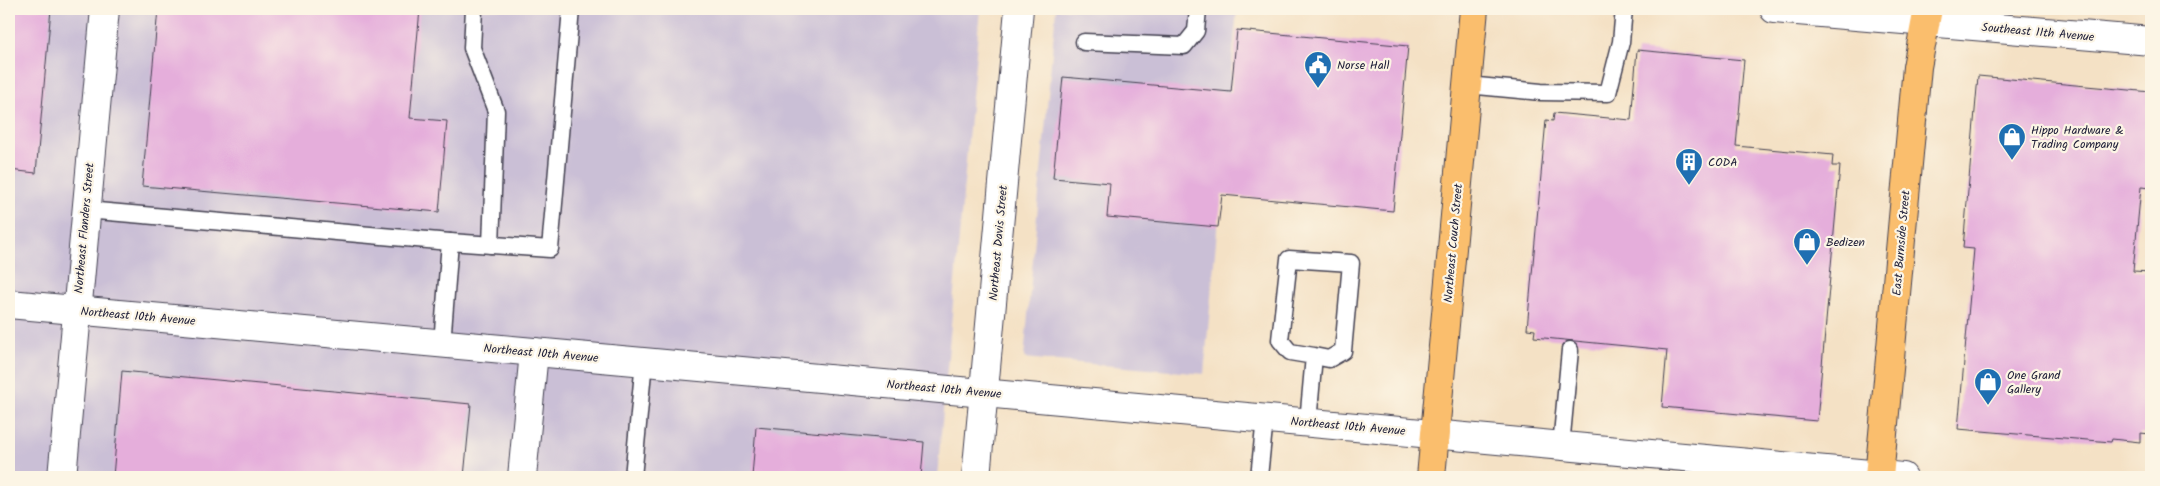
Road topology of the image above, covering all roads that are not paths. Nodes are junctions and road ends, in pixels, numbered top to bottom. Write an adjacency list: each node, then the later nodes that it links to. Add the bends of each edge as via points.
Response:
1 (105, 9): 13 (street, Northeast Flanders Street)
2 (474, 9): 15 (lane, via 472,48 496,111)
3 (571, 9): 15 (lane, via 550,249)
4 (1019, 9): 23 (street, Northeast Davis Street)
5 (1198, 9): 11 (lane, via 1196,31 1184,46)
6 (1474, 9): 12 (main road, Northeast Couch Street)
7 (1624, 9): 12 (lane, via 1621,42 1608,93 1541,92)
8 (1774, 9): 9 (street, Southeast 11th Avenue)
9 (1927, 16): 10 (street, Southeast 11th Avenue); 28 (main road, East Burnside Street, via 1917,68)
10 (2151, 41)
11 (1084, 42)
12 (1467, 85): 26 (main road, Northeast Couch Street)
13 (86, 210): 14 (lane); 17 (street, Northeast Flanders Street)
14 (450, 242): 15 (lane); 18 (lane)
15 (491, 245)
16 (9, 304): 17 (street, Northeast 10th Avenue)
17 (77, 310): 18 (street, Northeast 10th Avenue); 29 (street, Northeast Flanders Street)
18 (442, 344): 20 (street, Northeast 10th Avenue)
19 (1570, 350): 27 (lane)
20 (534, 352): 22 (street, Northeast 10th Avenue); 30 (street)
21 (1314, 356): 21 (lane, via 1329,358 1343,351 1351,263 1289,259 1280,340 1290,352); 25 (lane)
22 (644, 361): 23 (street, Northeast 10th Avenue); 31 (lane)
23 (984, 392): 24 (street, Northeast 10th Avenue); 32 (street, Northeast Davis Street)
24 (1264, 418): 25 (street, Northeast 10th Avenue); 33 (lane)
25 (1308, 422): 26 (street, Northeast 10th Avenue)
26 (1435, 434): 27 (street, Northeast 10th Avenue); 34 (main road, Northeast Couch Street)
27 (1561, 446): 28 (street, Northeast 10th Avenue)
28 (1887, 476)
29 (62, 477)
30 (522, 477)
31 (633, 477)
32 (976, 477)
33 (1259, 477)
34 (1431, 477)

